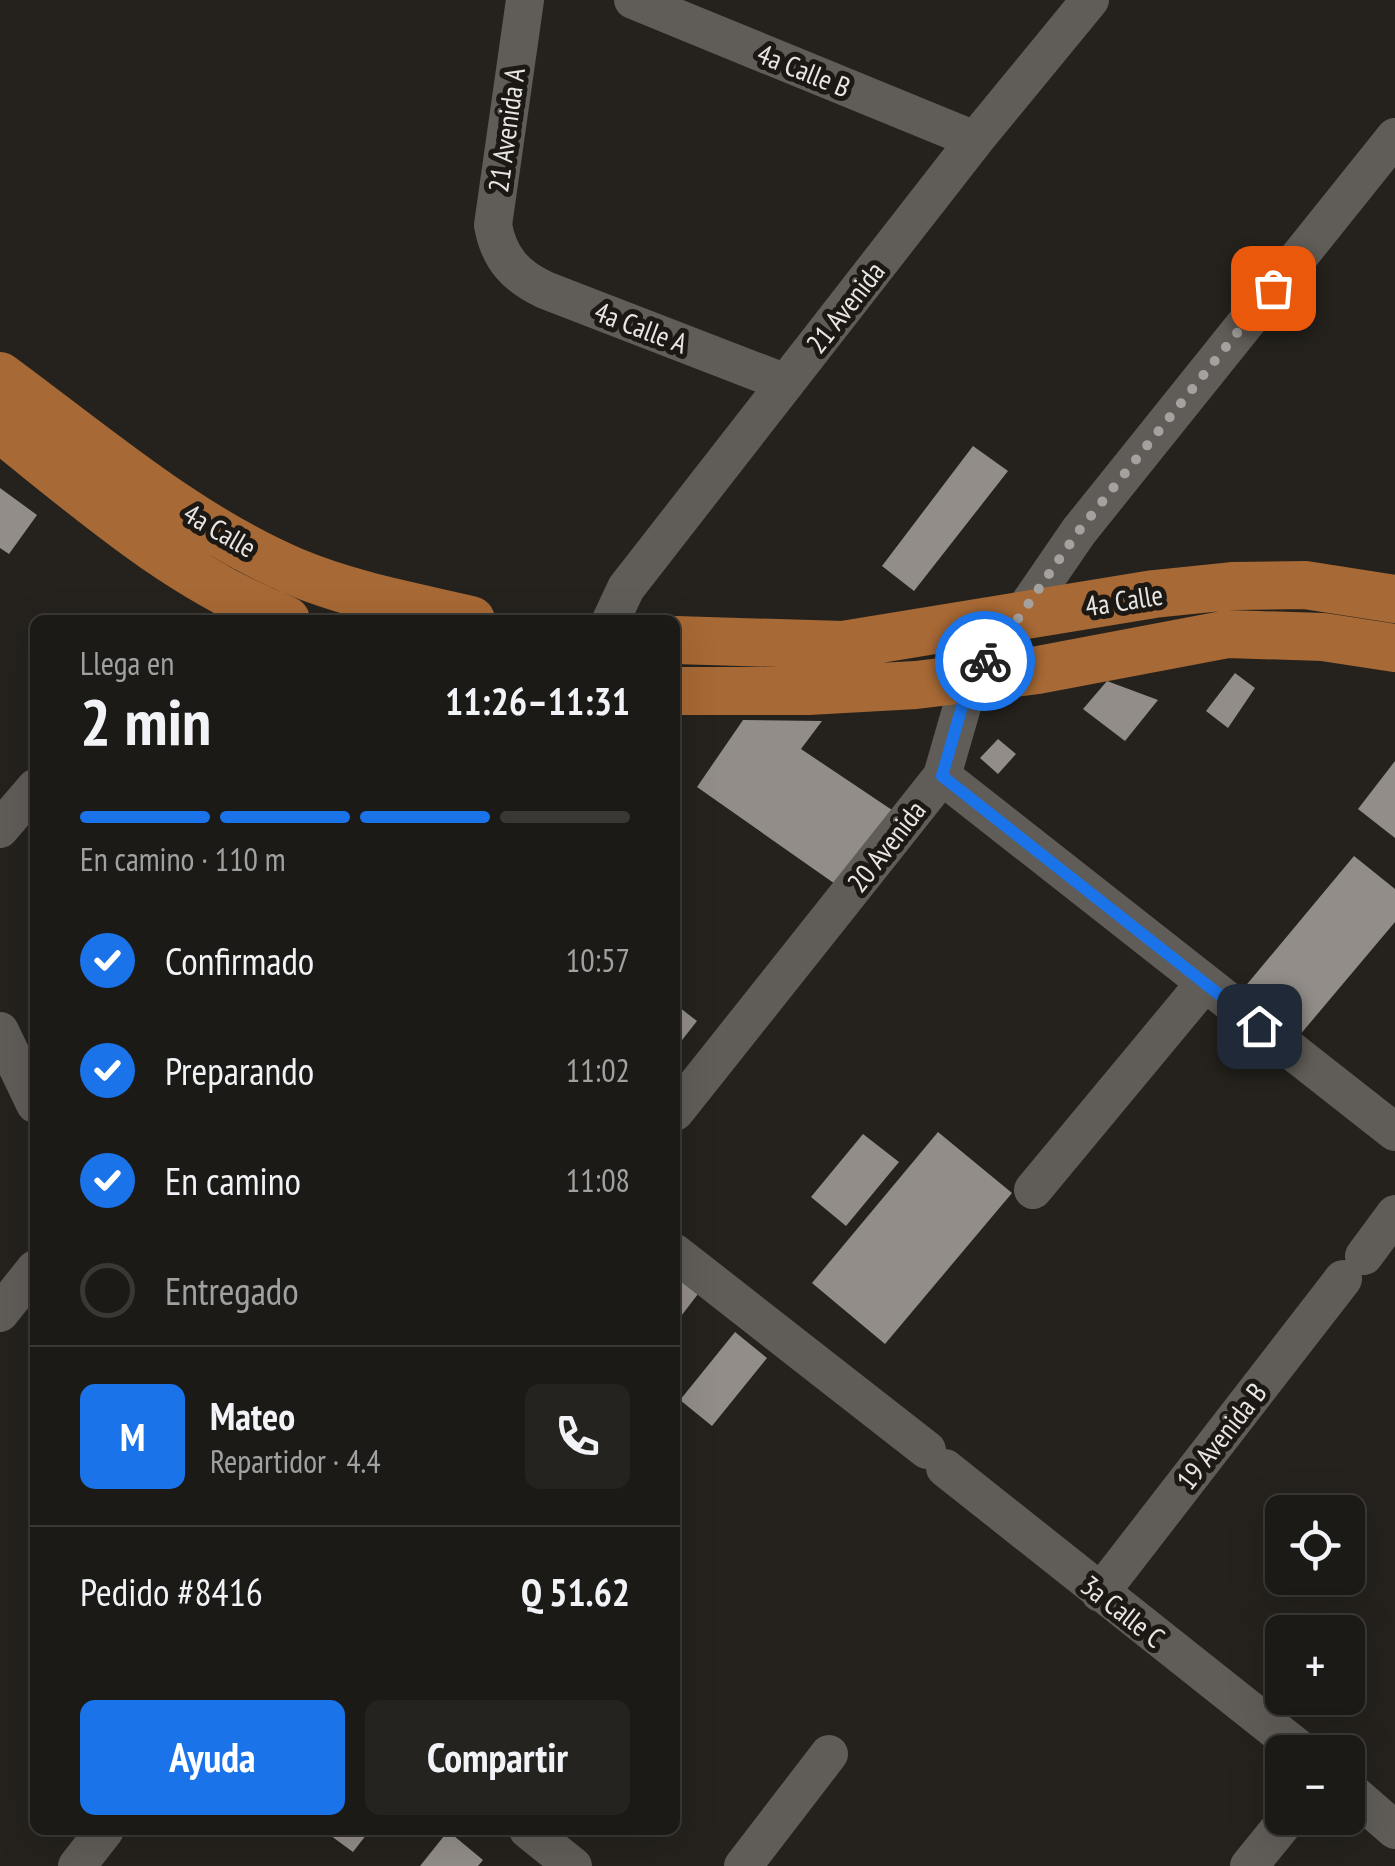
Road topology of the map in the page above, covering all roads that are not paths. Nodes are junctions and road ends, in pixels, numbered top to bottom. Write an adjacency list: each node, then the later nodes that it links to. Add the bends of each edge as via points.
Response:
1 (526, 0): 6 (street, 21 Avenida A, via 493,225)
2 (634, 0): 5 (street, 4a Calle B)
3 (1090, 0): 5 (street, 21 Avenida)
4 (1395, 137): 14 (street, 20 Avenida, via 1078,532)
5 (975, 140): 8 (street, 21 Avenida)
6 (504, 258): 8 (street, 4a Calle A, via 545,290)
7 (0, 376): 12 (main road, 4a Calle, via 226,538 294,571)
8 (786, 383): 13 (street, 21 Avenida, via 626,588)
9 (0, 428): 11 (main road, 4a Calle, via 134,534 202,579)
10 (1395, 598): 14 (main road, 4a Calle, via 1305,586 1232,586)
11 (276, 615)
12 (450, 615)
13 (613, 615)
14 (1020, 616): 15 (main road, 4a Calle, via 843,645); 17 (street, 20 Avenida)
15 (680, 640)
16 (1395, 648): 17 (main road, 4a Calle, via 1228,634)
17 (970, 679): 18 (main road, 4a Calle, via 808,692); 19 (street, 20 Avenida)
18 (680, 691)
19 (942, 776): 22 (street); 25 (street, 20 Avenida)
20 (30, 794): 21 (street)
21 (0, 829)
22 (1204, 984): 26 (street); 27 (street)
23 (0, 1031): 24 (street)
24 (30, 1094)
25 (680, 1106)
26 (1395, 1132)
27 (1033, 1190)
28 (1395, 1214): 32 (street, 19 Avenida B)
29 (680, 1257): 32 (street, 3a Calle C)
30 (30, 1275): 31 (street)
31 (0, 1312)
32 (1100, 1592): 33 (street, 3a Calle C)
33 (1281, 1735)
34 (829, 1754): 42 (street)
35 (1365, 1804): 36 (street)
36 (1395, 1830)
37 (101, 1835): 40 (street)
38 (534, 1835): 41 (street)
39 (1275, 1835): 43 (street)
40 (77, 1866)
41 (573, 1866)
42 (743, 1866)
43 (1250, 1866)

